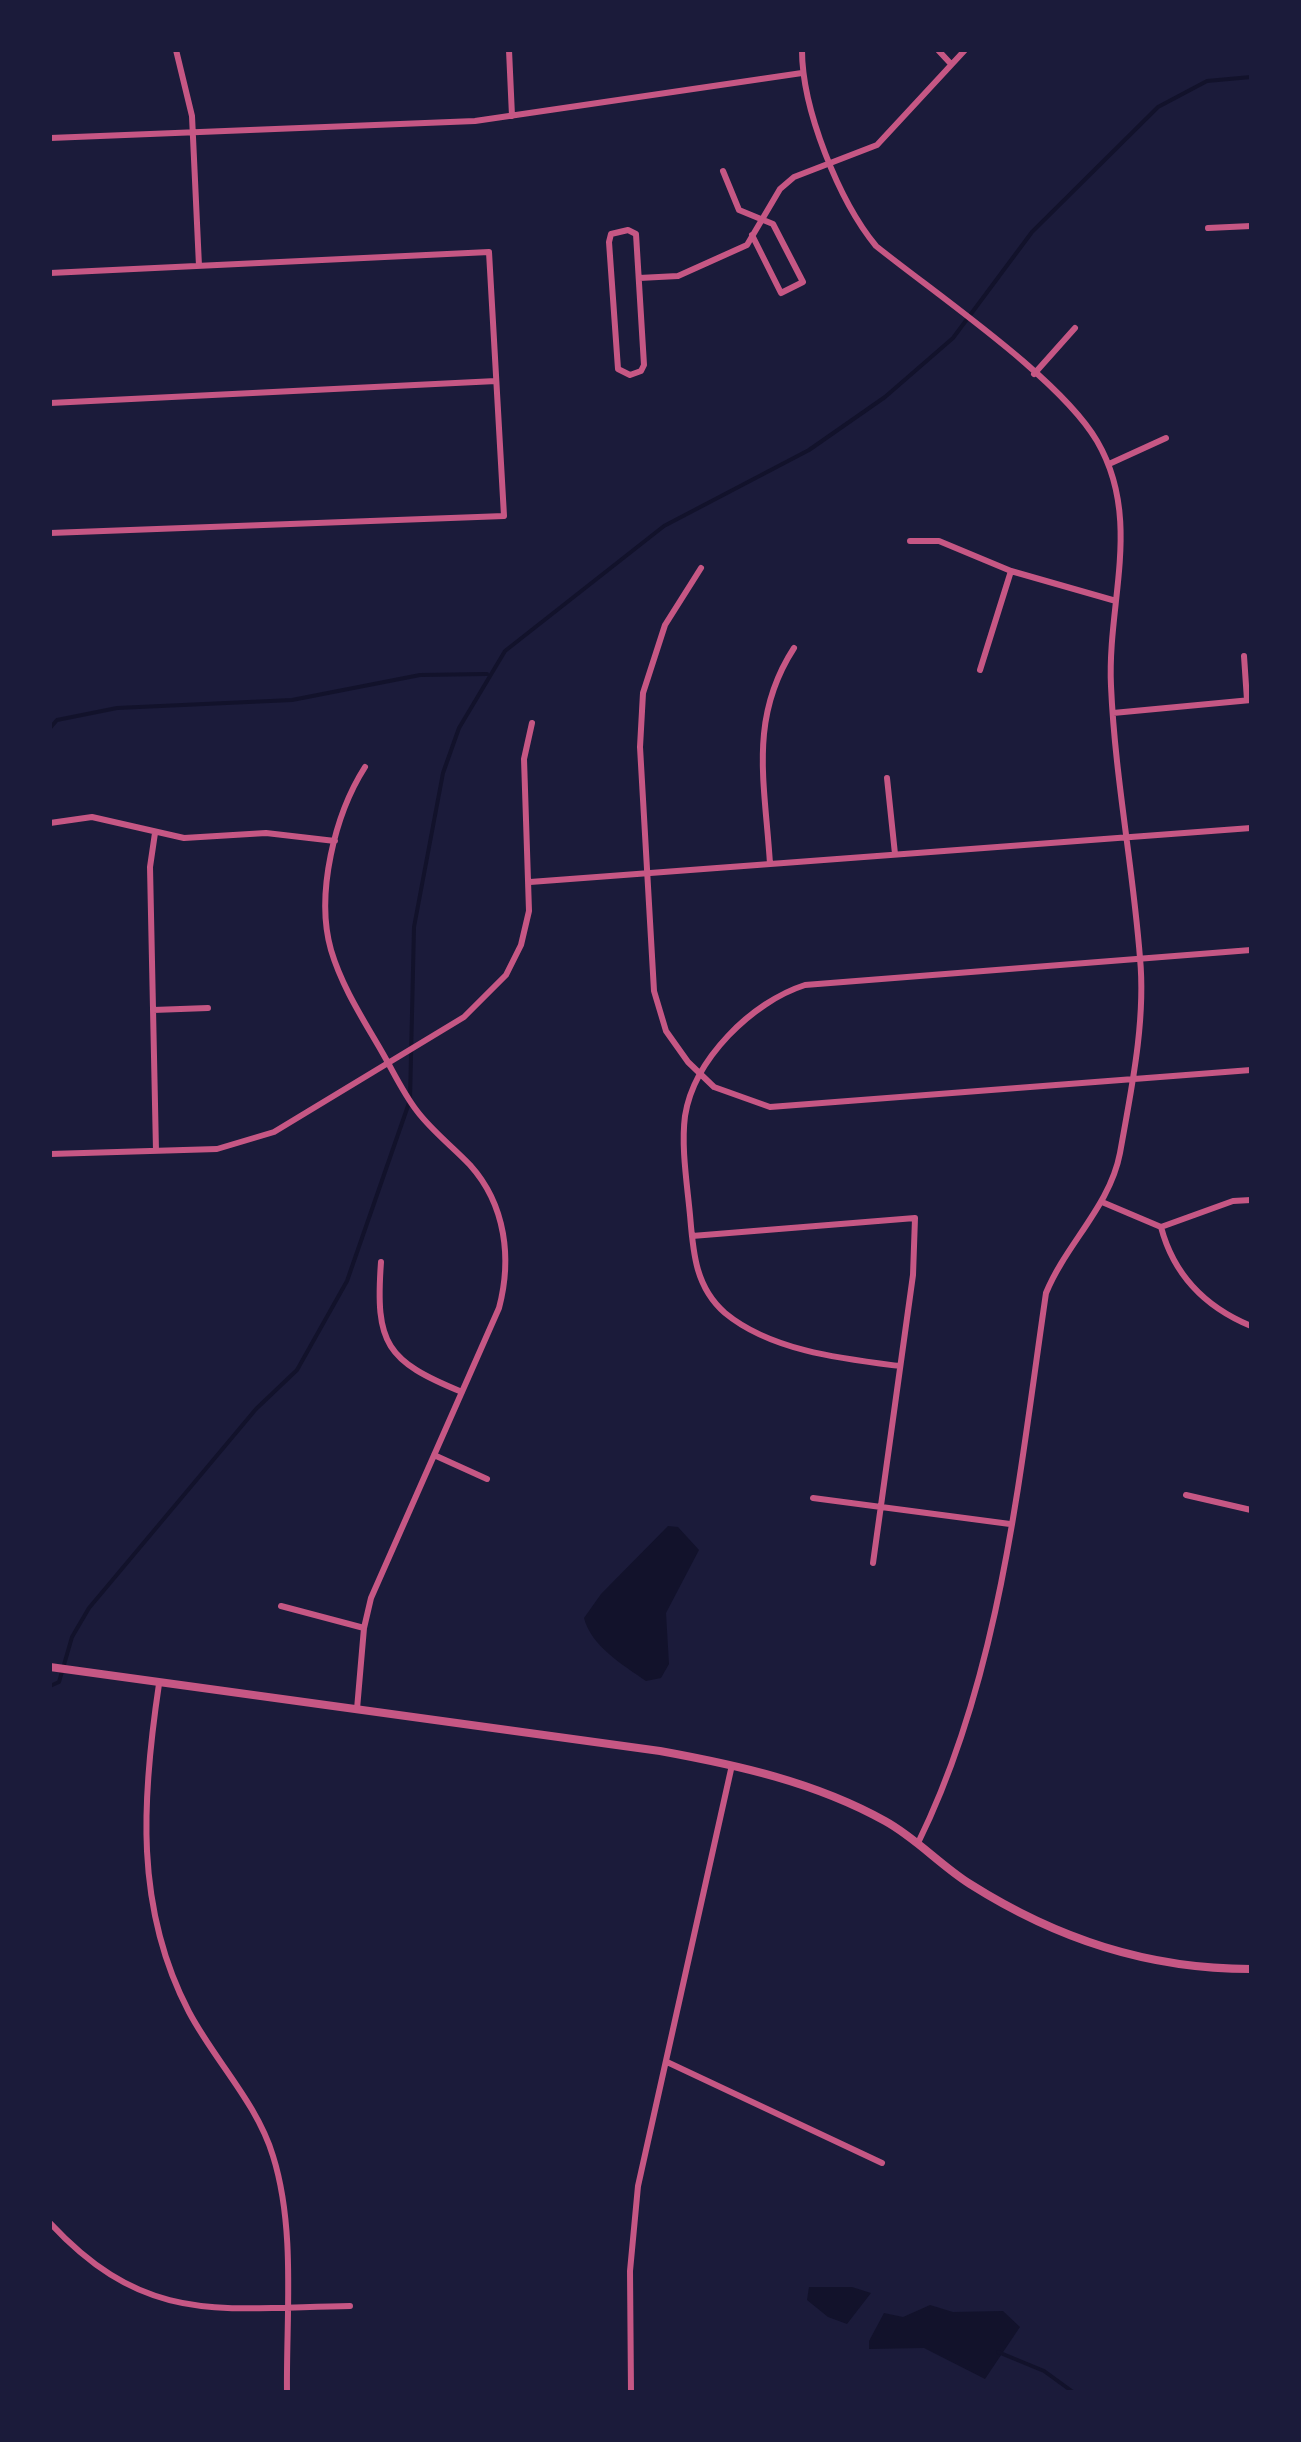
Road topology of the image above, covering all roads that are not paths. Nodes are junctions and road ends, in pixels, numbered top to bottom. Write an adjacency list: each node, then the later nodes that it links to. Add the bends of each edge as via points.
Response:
1 (176, 50): 9 (street)
2 (509, 50): 8 (street)
3 (802, 50): 7 (street)
4 (938, 50): 6 (street)
5 (964, 50): 6 (street)
6 (951, 64): 11 (street, via 877,145)
7 (802, 73): 8 (street); 11 (street)
8 (512, 116): 9 (street)
9 (192, 132): 10 (street); 17 (street)
10 (50, 138)
11 (830, 164): 13 (street, via 794,177); 21 (street, via 853,216 876,246)
12 (723, 172): 13 (street, via 739,210)
13 (759, 219): 16 (street); 16 (street, via 773,224 803,282 780,293)
14 (1251, 226): 15 (street)
15 (1208, 228)
16 (751, 233): 19 (street, via 747,245 678,276)
17 (199, 266): 18 (street); 22 (street, via 489,252)
18 (50, 273)
19 (639, 278): 19 (street, via 644,365 642,372 624,375 618,370 611,234 636,234)
20 (1075, 328): 21 (street)
21 (1034, 374): 25 (street, via 1075,410)
22 (496, 381): 23 (street); 26 (street, via 504,516)
23 (50, 403)
24 (1166, 438): 25 (street)
25 (1109, 464): 30 (street, via 1122,520)
26 (50, 533)
27 (910, 541): 29 (street, via 939,541)
28 (701, 568): 46 (street, via 665,626 643,693)
29 (1011, 571): 30 (street); 33 (street)
30 (1116, 601): 35 (street)
31 (794, 648): 45 (street, via 774,678 762,728)
32 (1244, 656): 34 (street)
33 (980, 670)
34 (1249, 700): 35 (street)
35 (1113, 713): 42 (street)
36 (532, 723): 47 (street, via 524,759)
37 (365, 767): 43 (street, via 345,804)
38 (887, 778): 44 (street)
39 (50, 823): 41 (street, via 92,817)
40 (1251, 828): 42 (street)
41 (155, 833): 43 (street, via 200,839 286,833); 51 (street)
42 (1126, 837): 44 (street); 49 (street)
43 (336, 841): 52 (street, via 326,920 330,947 344,988)
44 (895, 854): 45 (street)
45 (770, 864): 46 (street)
46 (647, 875): 47 (street); 54 (street, via 656,1002 676,1050)
47 (530, 882): 52 (street, via 522,945 494,992)
48 (1251, 950): 49 (street)
49 (1140, 959): 54 (street, via 804,985 761,1006); 55 (street)
50 (208, 1008): 51 (street)
51 (153, 1010): 56 (street)
52 (389, 1063): 56 (street, via 274,1132 238,1146); 65 (street, via 414,1107 481,1179 504,1238 499,1308)
53 (1251, 1070): 55 (street)
54 (701, 1074): 55 (street, via 714,1088 770,1107); 61 (street, via 684,1128)
55 (1130, 1081): 59 (street, via 1119,1158)
56 (156, 1150): 57 (street)
57 (50, 1154)
58 (1251, 1200): 60 (street)
59 (1102, 1202): 60 (street); 72 (street, via 1046,1293)
60 (1161, 1227): 63 (street, via 1182,1276 1204,1299)
61 (692, 1236): 64 (street, via 701,1279 734,1319 826,1356); 64 (street, via 915,1218)
62 (381, 1262): 65 (street, via 379,1318 390,1348 411,1370)
63 (1251, 1326)
64 (899, 1366): 70 (street)
65 (462, 1392): 66 (street)
66 (434, 1456): 67 (street); 75 (street)
67 (487, 1480)
68 (1186, 1495): 71 (street)
69 (813, 1498): 70 (street)
70 (880, 1506): 72 (street); 73 (street)
71 (1251, 1510)
72 (1011, 1524): 80 (street, via 986,1644 940,1800)
73 (873, 1563)
74 (281, 1606): 75 (street)
75 (364, 1628): 78 (street)
76 (50, 1668): 77 (street)
77 (159, 1684): 78 (street); 86 (street, via 143,1824 154,1917 189,2012 254,2112 273,2156 284,2207)
78 (357, 1709): 79 (street)
79 (732, 1765): 80 (street, via 847,1802); 82 (street)
80 (918, 1844): 81 (street, via 967,1882 1068,1936 1172,1964)
81 (1251, 1969)
82 (667, 2062): 83 (street); 88 (street, via 637,2202)
83 (882, 2162)
84 (50, 2223): 86 (street, via 90,2264 146,2296 183,2305)
85 (350, 2306): 86 (street)
86 (286, 2307): 87 (street)
87 (286, 2392)
88 (631, 2392)

